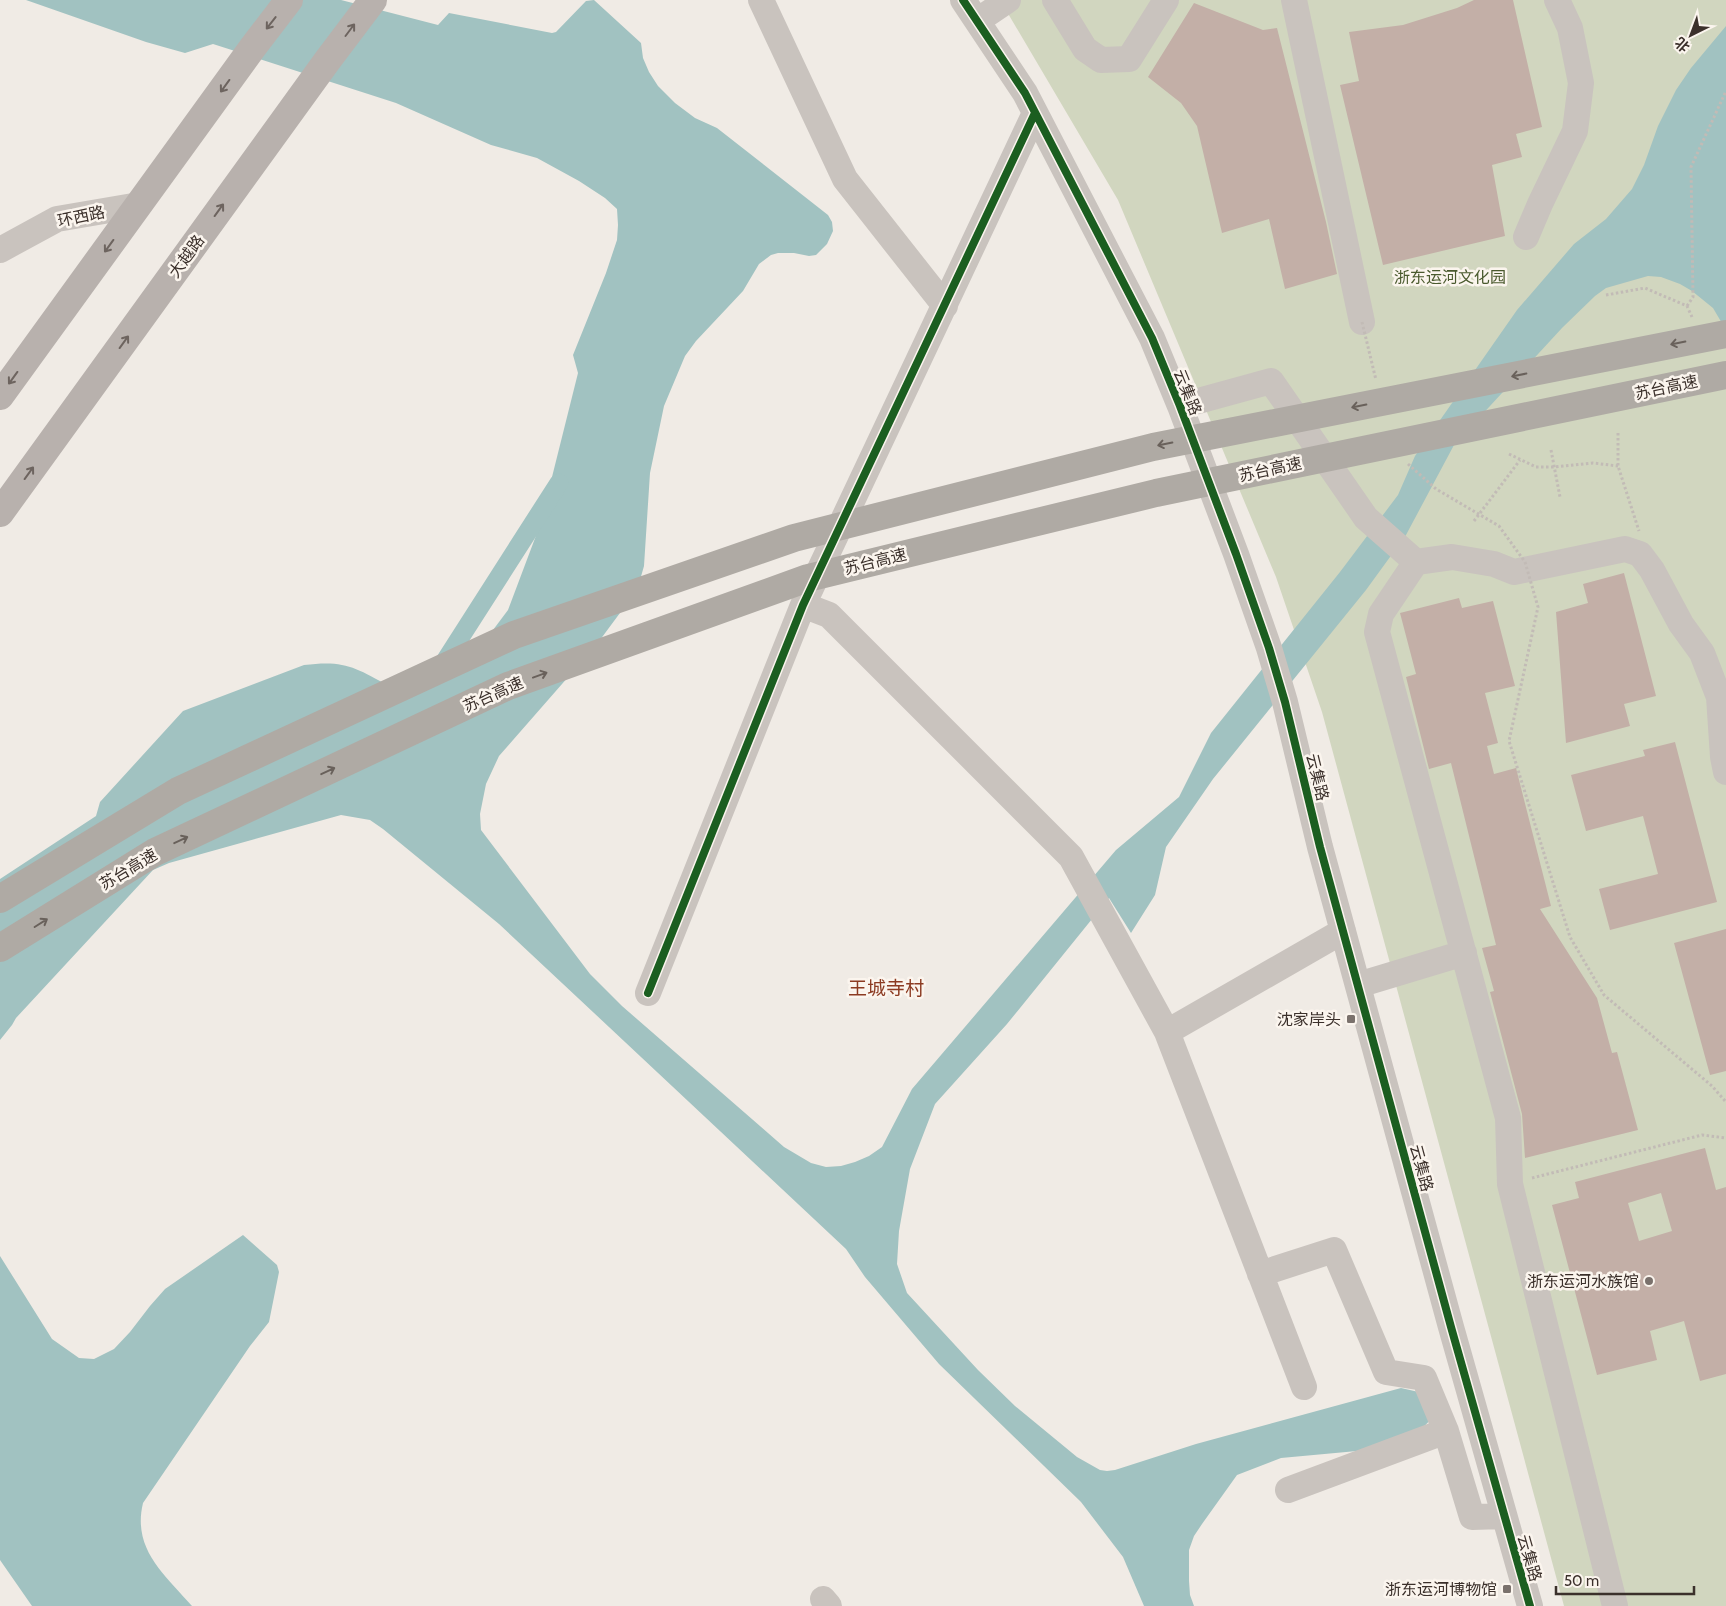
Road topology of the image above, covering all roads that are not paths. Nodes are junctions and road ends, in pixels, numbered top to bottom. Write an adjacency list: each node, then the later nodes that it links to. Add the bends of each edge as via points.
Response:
1 (289, 0): 12 (main road, one-way to 12)
2 (374, 0): 21 (main road, 大越路, one-way to 2)
3 (761, 0): 15 (street, via 845,179)
4 (963, 0): 10 (street, 云集路)
5 (1008, 0): 10 (street)
6 (1055, 0): 7 (street, via 1086,49 1100,60 1129,59)
7 (1166, 0)
8 (1294, 0): 16 (street)
9 (1557, 0): 13 (street, via 1570,28 1581,83 1575,131)
10 (977, 21): 11 (street, 云集路)
11 (1035, 113): 15 (street); 20 (street, 云集路, via 1152,338)
12 (139, 205): 14 (street, 环西路, via 57,219); 19 (main road, one-way to 19)
13 (1526, 237)
14 (0, 250)
15 (944, 306): 23 (street)
16 (1362, 322)
17 (1726, 334): 25 (highway, one-way to 25, bridge, via 1153,447 794,538 514,635 178,791)
18 (1726, 375): 27 (highway, 苏台高速, one-way to 18, bridge, via 155,852 508,686 808,578 1156,493)
19 (0, 396)
20 (1180, 406): 22 (street, via 1271,381 1366,518); 26 (street, 云集路, via 1269,648)
21 (0, 513)
22 (1416, 562): 24 (street, via 1452,557 1494,564 1514,572 1626,549 1640,554 1702,653 1719,697); 28 (street, via 1381,614 1377,632)
23 (803, 606): 30 (street); 31 (street, via 829,615 1071,857)
24 (1726, 772)
25 (0, 899)
26 (1343, 931): 29 (street, 云集路); 31 (street)
27 (0, 948)
28 (1464, 953): 29 (street); 38 (street, via 1508,1118 1510,1184)
29 (1358, 985): 36 (street, 云集路)
30 (648, 993)
31 (1167, 1032): 32 (street)
32 (1260, 1274): 33 (street); 34 (street, via 1334,1250 1386,1372 1424,1378)
33 (1304, 1387)
34 (1446, 1431): 35 (street); 36 (street, via 1472,1517)
35 (1288, 1490)
36 (1504, 1516): 37 (street, 云集路)
37 (1530, 1606)
38 (1615, 1606)

